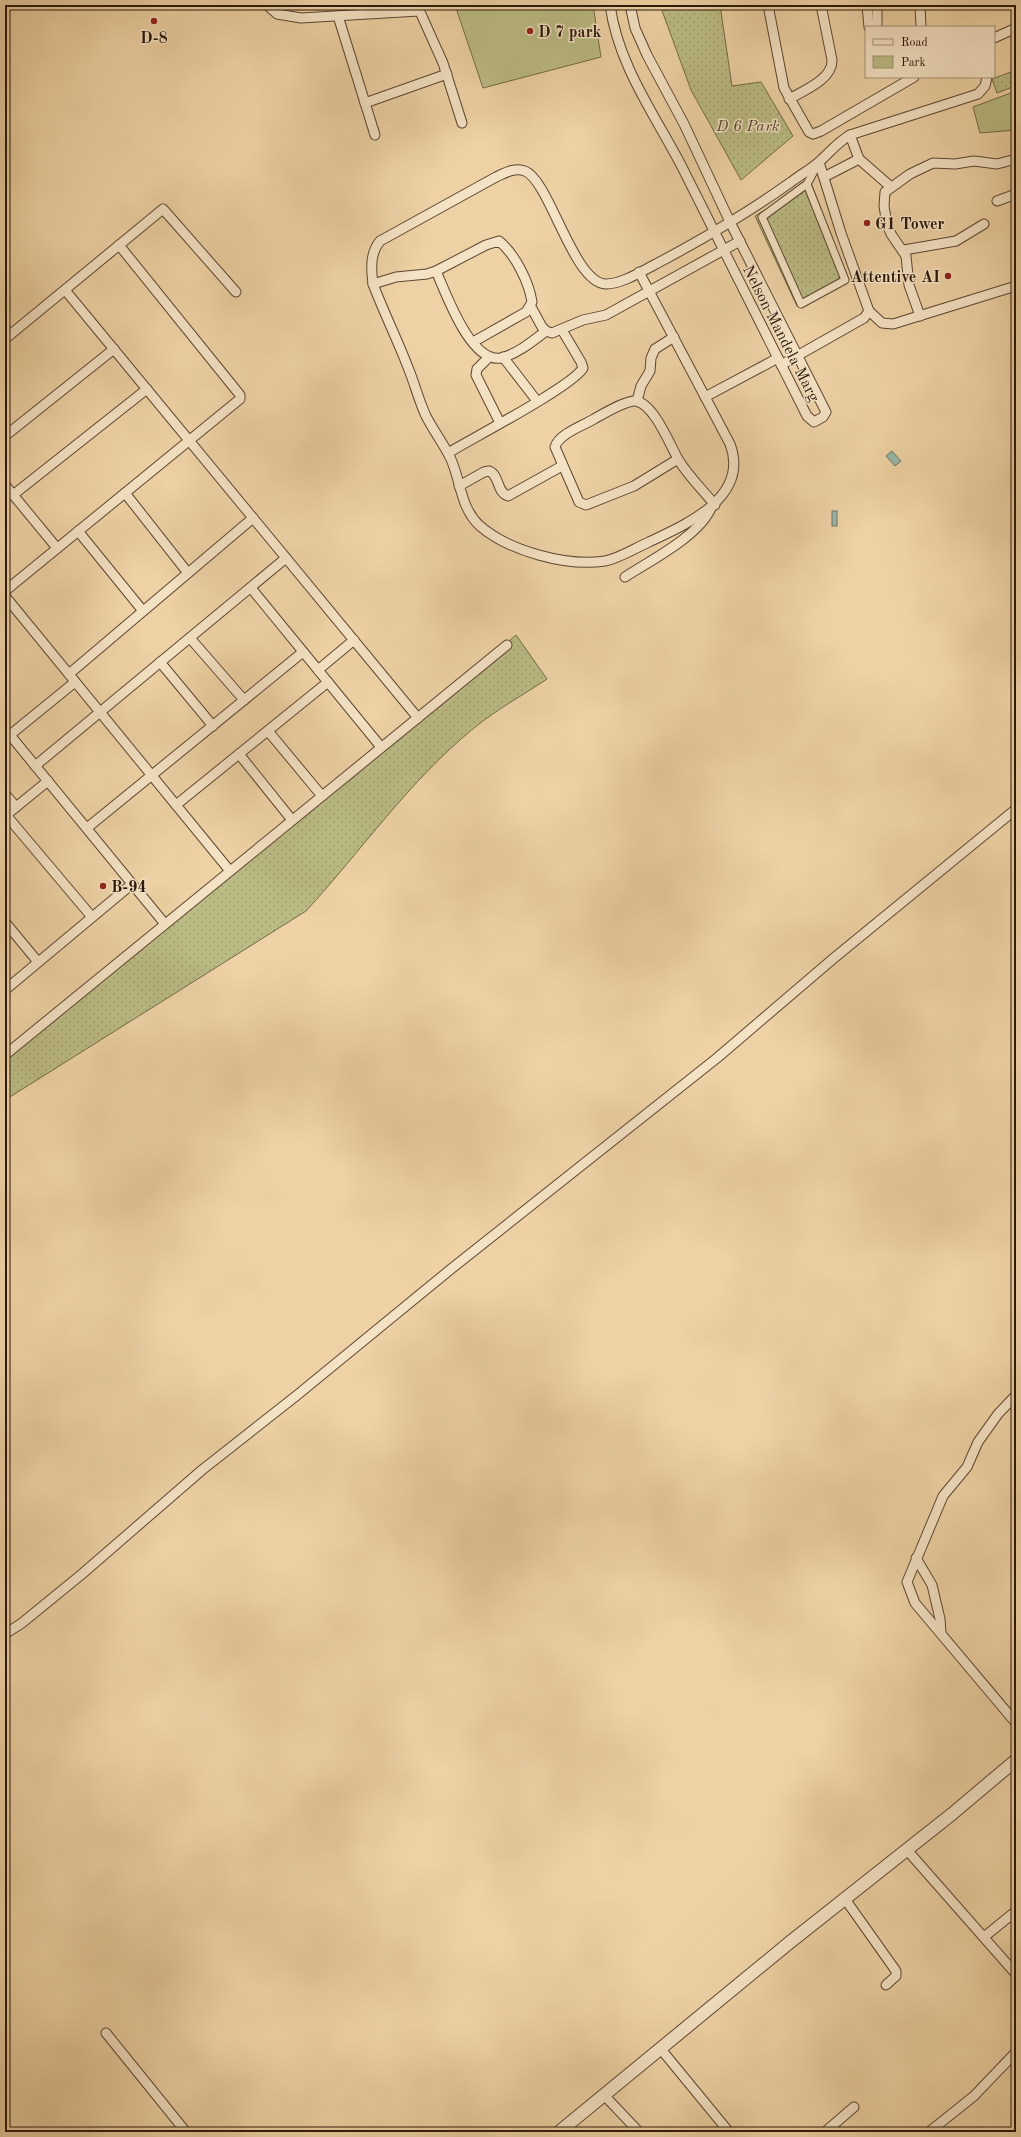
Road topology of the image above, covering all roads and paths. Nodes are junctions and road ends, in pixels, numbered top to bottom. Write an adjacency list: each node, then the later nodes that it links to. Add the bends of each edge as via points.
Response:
1 (266, 5): 10 (street, via 277,14 288,17)
2 (610, 5): 34 (street, Nelson Mandela Marg, via 616,35 626,64)
3 (630, 5): 32 (street, Nelson Mandela Marg, via 641,42 684,124)
4 (768, 5): 19 (street, via 781,77)
5 (821, 5): 19 (street, via 832,60 831,68 820,79)
6 (867, 5): 11 (street)
7 (878, 5): 12 (street)
8 (920, 5): 13 (street)
9 (418, 8): 10 (street); 16 (street)
10 (338, 16): 20 (street)
11 (869, 26)
12 (877, 26)
13 (921, 26)
14 (1016, 28): 15 (street)
15 (995, 38)
16 (447, 74): 20 (street); 21 (street)
17 (912, 78): 19 (street, via 821,132 813,134 806,129)
18 (988, 78): 23 (street, via 986,86 978,94)
19 (789, 99)
20 (365, 103): 22 (street)
21 (462, 123)
22 (375, 135)
23 (850, 135): 24 (street); 26 (street)
24 (859, 159): 27 (street); 29 (street)
25 (1016, 159): 29 (street, via 997,164 974,161 955,164 932,163)
26 (819, 162): 27 (street); 28 (street); 32 (street)
27 (824, 177): 47 (street)
28 (807, 184): 28 (street, via 762,217 801,304 846,280)
29 (892, 187): 38 (street, via 884,196 885,216 891,234)
30 (1016, 194): 31 (street)
31 (997, 201)
32 (730, 222): 34 (street); 35 (street, Nelson Mandela Marg)
33 (984, 224): 38 (street, via 956,241)
34 (714, 233): 37 (street, Nelson Mandela Marg); 40 (street)
35 (740, 241): 37 (street); 56 (street, Nelson Mandela Marg)
36 (119, 245): 43 (street); 44 (street, via 163,209); 65 (street, via 240,397)
37 (724, 250): 45 (street); 58 (street, Nelson Mandela Marg)
38 (904, 250): 48 (street, via 909,285)
39 (436, 271): 41 (street, via 396,277); 46 (street, via 499,241 508,251 524,279 532,297); 53 (street, via 458,319)
40 (639, 272): 41 (street, via 612,283 601,284 593,280 571,247 537,182 520,170 508,171 386,236 373,253); 45 (street)
41 (373, 284): 66 (street, via 426,415)
42 (1016, 286): 48 (street)
43 (65, 290): 52 (street); 54 (street)
44 (236, 292)
45 (650, 292): 49 (street, via 606,315 583,320); 51 (street)
46 (530, 308): 50 (street); 53 (street)
47 (869, 310): 48 (street, via 879,321 887,324); 56 (street, via 862,319)
48 (920, 316)
49 (562, 330): 50 (street, via 552,333); 61 (street, via 583,368 577,376)
50 (546, 331): 57 (street)
51 (674, 337): 60 (street); 62 (street, via 660,345 653,353 650,371 641,386)
52 (5, 339)
53 (473, 342): 55 (street)
54 (114, 349): 59 (street); 64 (street)
55 (489, 356): 57 (street); 63 (street, via 477,369 476,375)
56 (799, 356): 58 (street); 58 (street, Nelson Mandela Marg, via 826,412 824,417 814,422 810,420)
57 (503, 357): 61 (street)
58 (780, 362): 60 (street)
59 (147, 389): 65 (street); 72 (street)
60 (705, 397): 73 (street, via 730,444 734,459 729,484)
61 (537, 401): 63 (street)
62 (638, 402): 67 (street, via 656,419); 68 (street, via 615,409 560,438 555,447)
63 (500, 423): 66 (street)
64 (5, 436)
65 (189, 440): 71 (street); 74 (street)
66 (448, 453): 70 (street)
67 (678, 459): 68 (street, via 634,486 586,505 579,502); 73 (street)
68 (562, 466): 70 (street, via 508,496 502,492 495,476 489,472 484,472)
69 (5, 485): 72 (street)
70 (459, 486): 73 (street, via 472,517 498,539 535,554 579,561 606,561 660,537)
71 (125, 493): 75 (street); 78 (street)
72 (13, 495): 76 (street)
73 (713, 506): 79 (street, via 707,518 693,533)
74 (253, 518): 77 (street); 78 (street)
75 (78, 531): 76 (street); 83 (street)
76 (57, 548): 81 (street)
77 (286, 558): 80 (street); 85 (street)
78 (188, 573): 83 (street)
79 (625, 577)
80 (251, 588): 84 (street); 87 (street)
81 (5, 591)
82 (5, 596): 90 (street)
83 (143, 611): 90 (street)
84 (190, 638): 88 (street); 93 (street)
85 (354, 640): 89 (street); 95 (street)
86 (507, 645): 95 (street)
87 (303, 652): 89 (street); 93 (street)
88 (160, 662): 94 (street); 96 (street)
89 (318, 670): 92 (street)
90 (69, 674): 91 (street)
91 (75, 682): 94 (street); 98 (street)
92 (328, 682): 97 (street); 99 (street)
93 (244, 700): 96 (street)
94 (100, 712): 101 (street); 102 (street)
95 (418, 718): 99 (street)
96 (213, 726): 102 (street)
97 (268, 731): 100 (street); 105 (street)
98 (8, 737): 101 (street)
99 (381, 747): 105 (street)
100 (239, 754): 106 (street); 110 (street)
101 (35, 766): 103 (street)
102 (152, 775): 106 (street); 111 (street)
103 (48, 781): 107 (street); 111 (street)
104 (5, 794): 107 (street)
105 (322, 796): 110 (street)
106 (176, 805): 112 (street)
107 (16, 807): 109 (street)
108 (1016, 809): 123 (street, via 717,1058 202,1470 82,1574)
109 (5, 816): 114 (street)
110 (292, 820): 112 (street)
111 (87, 828): 113 (street)
112 (230, 871): 116 (street)
113 (132, 884): 114 (street); 116 (street)
114 (92, 917): 117 (street)
115 (5, 922): 117 (street)
116 (165, 924): 119 (street)
117 (38, 962): 118 (street)
118 (5, 990)
119 (5, 1055)
120 (1016, 1395): 121 (street, via 998,1414 978,1442 967,1467 943,1496)
121 (916, 1558): 122 (street, via 932,1585); 122 (street, via 908,1575 908,1590)
122 (941, 1632): 124 (street)
123 (5, 1634)
124 (1016, 1722)
125 (1016, 1760): 126 (street)
126 (907, 1850): 127 (street); 129 (street)
127 (845, 1898): 131 (street, via 896,1971 896,1976); 133 (street)
128 (1016, 1911): 129 (street)
129 (984, 1937): 130 (street)
130 (1016, 1974)
131 (886, 1986)
132 (106, 2033): 137 (street)
133 (660, 2048): 135 (street); 140 (street)
134 (1016, 2052): 142 (street, via 980,2091)
135 (604, 2094): 138 (street); 139 (street)
136 (854, 2107): 141 (street)
137 (186, 2132)
138 (559, 2132)
139 (639, 2132)
140 (729, 2132)
141 (825, 2132)
142 (929, 2132)

